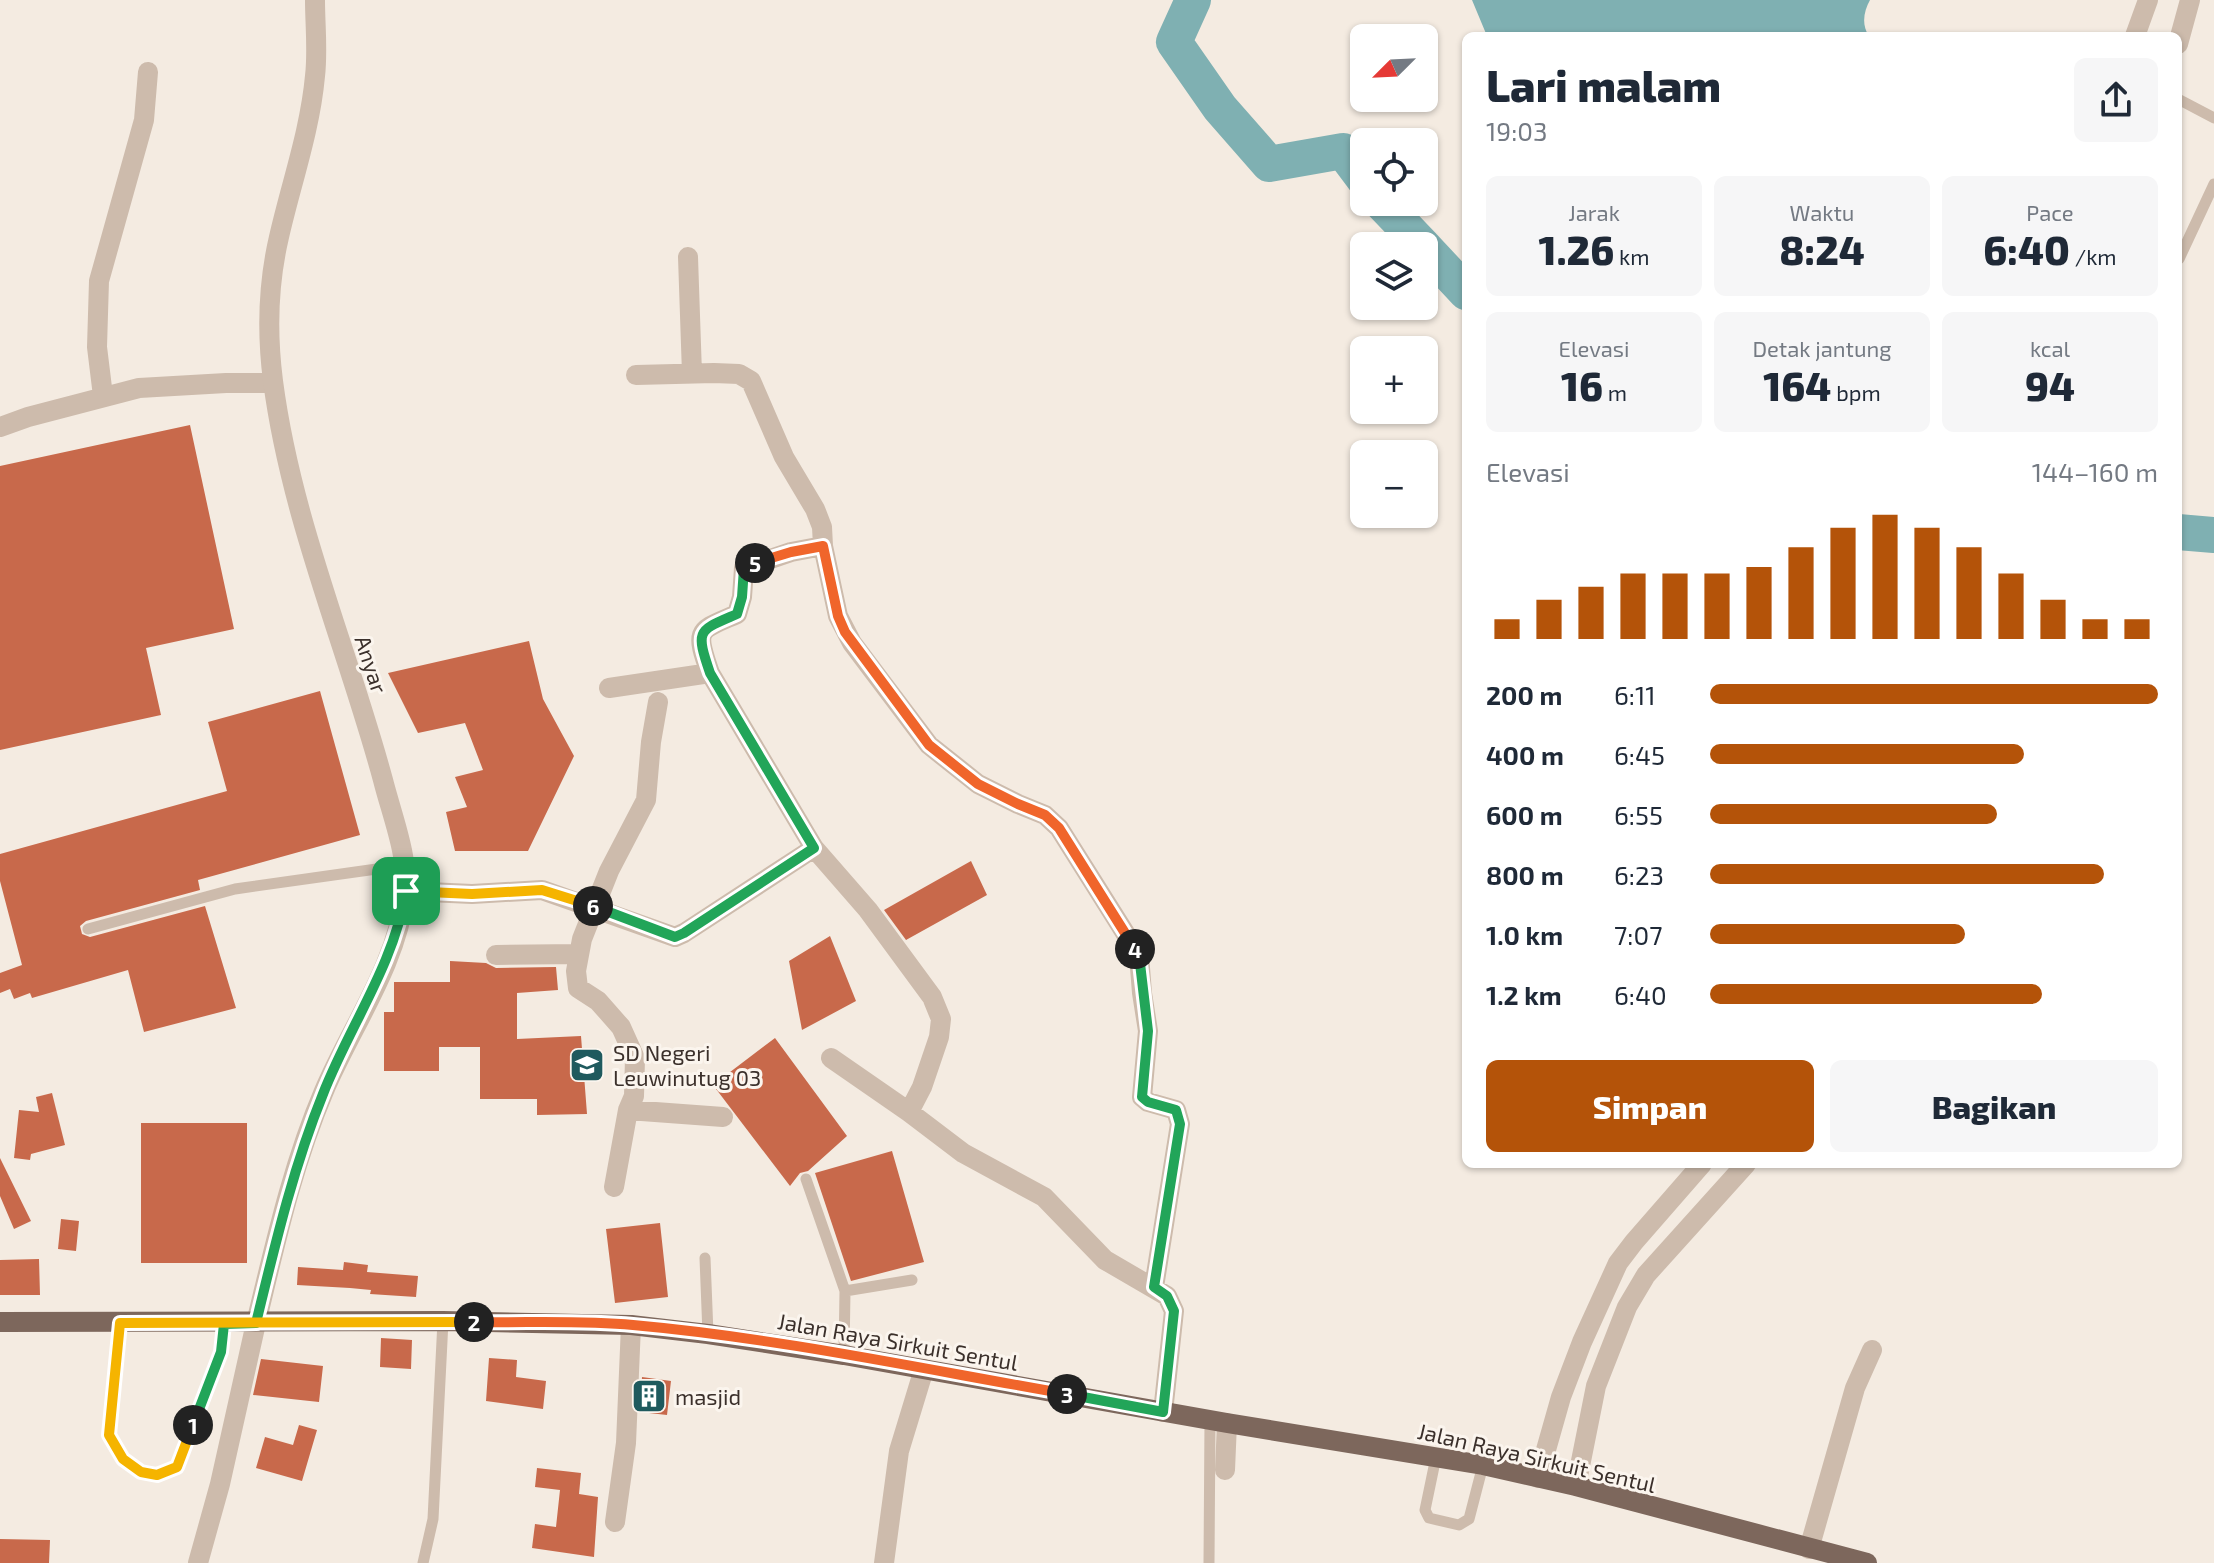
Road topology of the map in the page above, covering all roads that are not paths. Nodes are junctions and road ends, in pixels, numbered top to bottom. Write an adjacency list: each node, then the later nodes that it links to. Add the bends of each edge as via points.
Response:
1 (315, 0): 14 (street, Anyar, via 316,75 273,266)
2 (2148, 0): 4 (street)
3 (2190, 0): 5 (street)
4 (2136, 32)
5 (2181, 32)
6 (148, 72): 15 (street, via 144,120 99,281 97,347)
7 (2182, 101): 8 (lane)
8 (2214, 118)
9 (2214, 184): 10 (lane)
10 (2182, 253)
11 (688, 257): 12 (street)
12 (692, 374): 13 (street); 17 (street, via 739,374 751,381 784,457 815,509)
13 (636, 375)
14 (273, 383): 15 (street, via 139,388); 22 (street, Anyar, via 297,506 372,741)
15 (103, 396): 16 (street)
16 (0, 427)
17 (823, 546): 18 (street, via 744,568 737,614 704,630 701,640); 38 (street, via 845,632 929,745 978,784 1045,815 1059,828 1139,955 1148,1031 1142,1097 1176,1110 1180,1124)
18 (710, 673): 19 (street); 21 (street)
19 (609, 688)
20 (658, 702): 24 (street, via 646,800)
21 (814, 848): 24 (street, via 675,937); 30 (street, via 868,910 932,997 941,1019 931,1062)
22 (405, 865): 23 (street, Anyar); 25 (lane, via 235,889)
23 (406, 891): 24 (street, via 542,890); 43 (street, Anyar, via 386,963 324,1090 299,1155)
24 (595, 907): 26 (street)
25 (88, 929)
26 (579, 954): 27 (street); 29 (street, via 578,988 621,1027 635,1058 634,1096)
27 (496, 955)
28 (831, 1058): 30 (street)
29 (628, 1110): 31 (street); 35 (street)
30 (909, 1112): 38 (street, via 963,1153 1044,1197 1105,1260)
31 (723, 1117)
32 (1699, 1168): 47 (street, via 1618,1263)
33 (1742, 1168): 48 (street, via 1646,1275)
34 (806, 1179): 39 (lane)
35 (614, 1187)
36 (705, 1258): 46 (lane)
37 (912, 1280): 39 (lane)
38 (1154, 1287): 52 (street, via 1167,1296 1174,1311)
39 (845, 1291): 50 (lane)
40 (443, 1321): 43 (main road, Jalan Raya Sirkuit Sentul); 45 (main road, Jalan Raya Sirkuit Sentul); 62 (lane, via 433,1519)
41 (0, 1322): 42 (main road, Jalan Raya Sirkuit Sentul)
42 (120, 1323): 44 (main road, Jalan Raya Sirkuit Sentul); 44 (lane, via 109,1435 123,1459 141,1472 157,1475 177,1467 221,1352)
43 (256, 1323): 44 (main road, Jalan Raya Sirkuit Sentul); 61 (street, Anyar)
44 (224, 1324)
45 (631, 1325): 46 (main road, Jalan Raya Sirkuit Sentul); 59 (street, via 626,1443)
46 (708, 1334): 50 (main road, Jalan Raya Sirkuit Sentul)
47 (1582, 1342): 48 (street); 57 (street)
48 (1609, 1350): 58 (street, via 1596,1386)
49 (1872, 1350): 60 (street, via 1855,1388)
50 (844, 1355): 51 (main road, Jalan Raya Sirkuit Sentul)
51 (924, 1369): 52 (main road, Jalan Raya Sirkuit Sentul); 63 (street, via 899,1451)
52 (1163, 1412): 53 (main road, Jalan Raya Sirkuit Sentul)
53 (1218, 1421): 54 (main road, Jalan Raya Sirkuit Sentul); 56 (street); 64 (lane)
54 (1436, 1457): 55 (main road, Jalan Raya Sirkuit Sentul); 55 (lane, via 1427,1514 1459,1525 1469,1519)
55 (1483, 1465): 57 (main road, Jalan Raya Sirkuit Sentul)
56 (1225, 1470)
57 (1538, 1478): 58 (main road, Jalan Raya Sirkuit Sentul)
58 (1576, 1486): 60 (main road, Jalan Raya Sirkuit Sentul)
59 (615, 1522)
60 (1809, 1549): 65 (main road, Jalan Raya Sirkuit Sentul)
61 (198, 1563)
62 (423, 1563)
63 (884, 1563)
64 (1209, 1563)
65 (1867, 1563)

